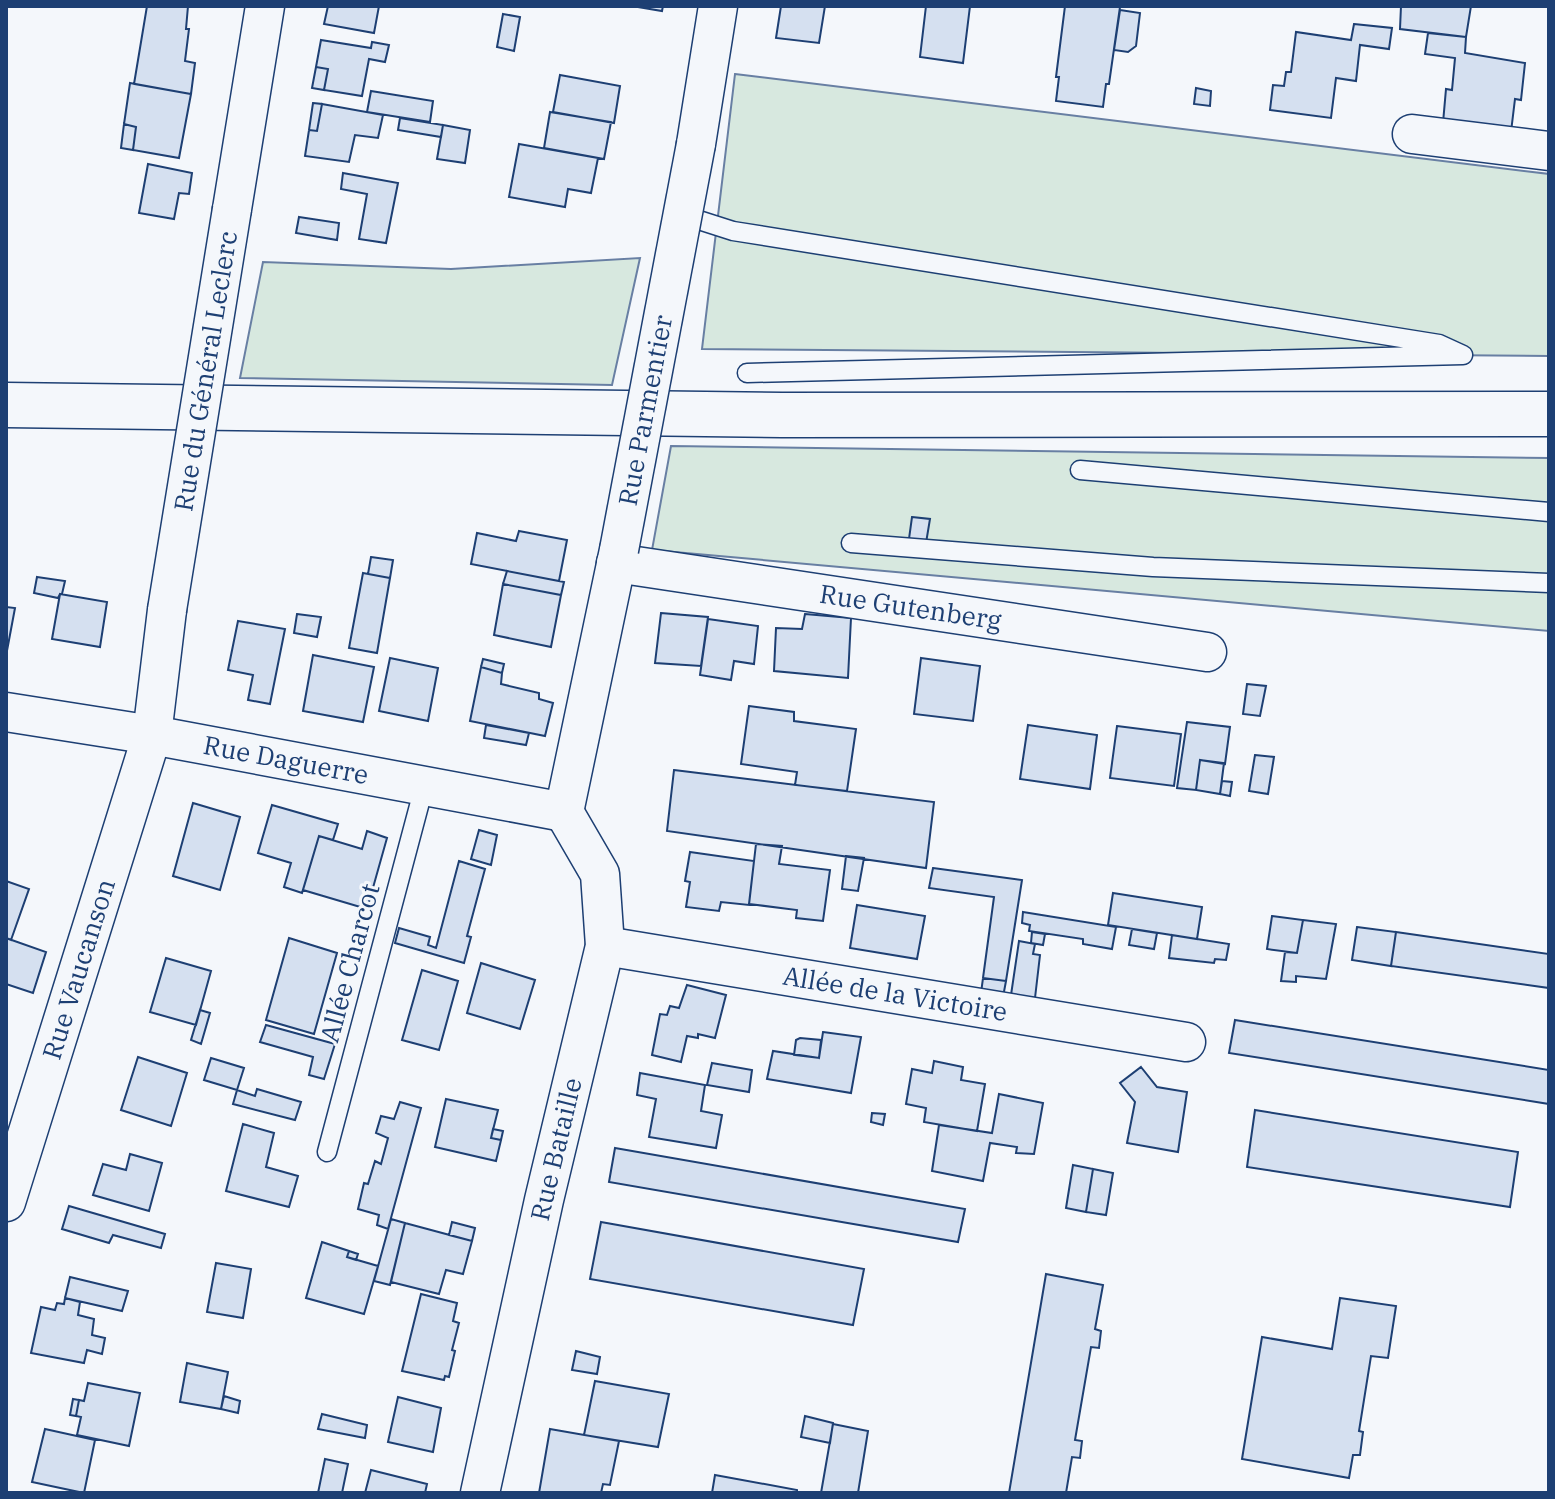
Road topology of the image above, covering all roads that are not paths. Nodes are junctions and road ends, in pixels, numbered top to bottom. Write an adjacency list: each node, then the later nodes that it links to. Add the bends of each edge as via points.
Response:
1 (265, 6): 16 (street, Rue du Général Leclerc, bridge, via 167,610)
2 (718, 6): 5 (street, Rue Parmentier, bridge)
3 (1412, 134): 4 (street)
4 (1549, 151)
5 (683, 215): 6 (lane, via 733,231 1439,344 1463,355); 12 (street, Rue Parmentier, bridge)
6 (747, 373)
7 (6, 405): 8 (main road, via 782,415)
8 (1549, 414)
9 (1080, 470): 10 (lane)
10 (1549, 512)
11 (851, 543): 13 (lane, via 1153,567)
12 (618, 556): 14 (street, Rue Gutenberg); 18 (street, Rue Parmentier)
13 (1549, 583)
14 (1207, 652)
15 (6, 712): 16 (street, Rue Daguerre)
16 (152, 735): 17 (street, Rue Daguerre); 22 (street, Rue Vaucanson)
17 (424, 787): 18 (street, Rue Daguerre); 21 (lane, Allée Charcot)
18 (564, 812): 19 (street, Rue Bataille, via 600,874)
19 (605, 946): 20 (street, Allée de la Victoire); 23 (street, Rue Bataille)
20 (1186, 1042)
21 (327, 1152)
22 (6, 1202)
23 (480, 1493)

